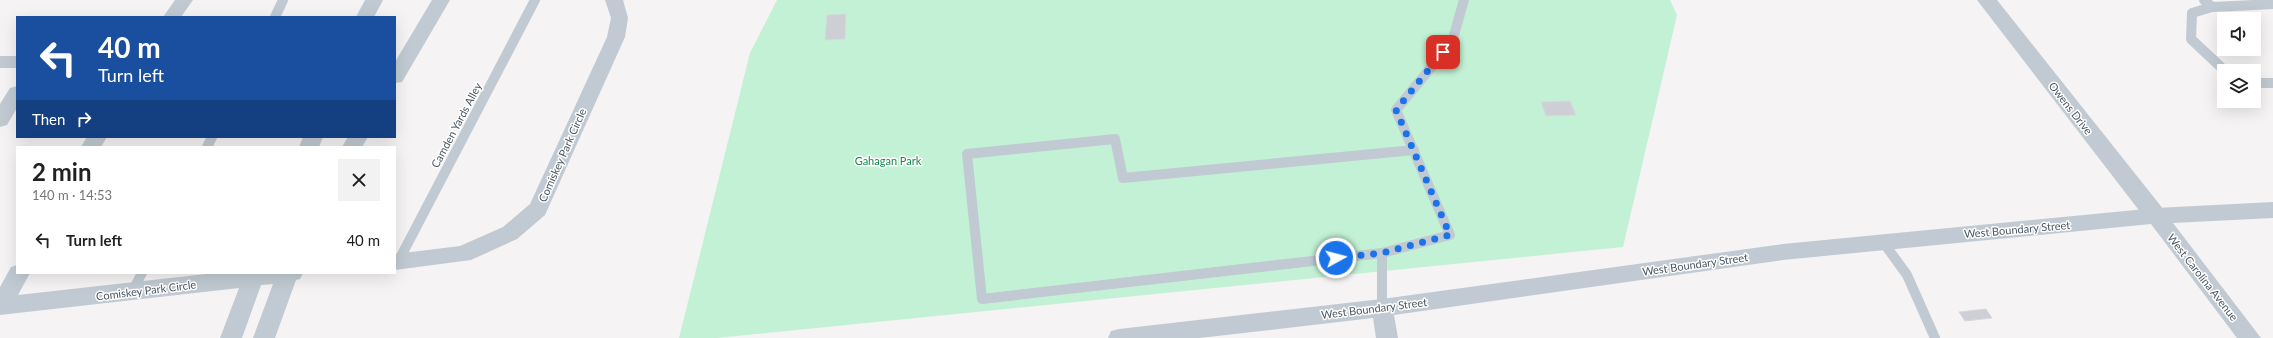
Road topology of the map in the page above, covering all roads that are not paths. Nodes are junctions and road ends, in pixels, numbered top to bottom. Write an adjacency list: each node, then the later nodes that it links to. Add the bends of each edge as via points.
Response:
1 (184, 0): 12 (street)
2 (283, 0): 13 (lane)
3 (374, 0): 14 (street)
4 (441, 0): 18 (street)
5 (535, 0): 28 (lane, Camden Yards Alley)
6 (614, 0): 28 (street, Comiskey Park Circle, via 620,10 616,37 538,209 510,233 463,254)
7 (1464, 0): 23 (lane, via 1452,42 1396,110)
8 (1987, 0): 25 (street, Owens Drive)
9 (2204, 0): 11 (lane)
10 (2273, 4): 11 (lane)
11 (2212, 8): 17 (lane, via 2192,13 2191,39)
12 (173, 16)
13 (275, 16)
14 (366, 16)
15 (0, 62): 16 (street)
16 (16, 62)
17 (2218, 64)
18 (396, 75)
19 (2261, 83): 20 (lane)
20 (2273, 83)
21 (16, 95): 22 (street)
22 (0, 120)
23 (1414, 150): 27 (lane, via 1450,235); 27 (lane, via 1123,178 1115,139 967,154 982,299)
24 (2273, 210): 25 (street, West Boundary Street)
25 (2156, 216): 26 (street, West Boundary Street); 42 (street, West Carolina Avenue)
26 (1883, 242): 36 (street, West Boundary Street, via 1782,252); 41 (lane, via 1908,275)
27 (1382, 253): 36 (lane)
28 (396, 262)
29 (18, 274): 35 (street)
30 (141, 274): 34 (lane)
31 (272, 274): 33 (street, Comiskey Park Circle)
32 (288, 274): 38 (street)
33 (255, 275): 34 (street, Comiskey Park Circle); 37 (street)
34 (132, 292): 35 (street, Comiskey Park Circle)
35 (0, 306)
36 (1382, 308): 39 (street, West Boundary Street); 40 (street)
37 (231, 338)
38 (264, 338)
39 (1120, 338)
40 (1387, 338)
41 (1935, 338)
42 (2250, 338)

